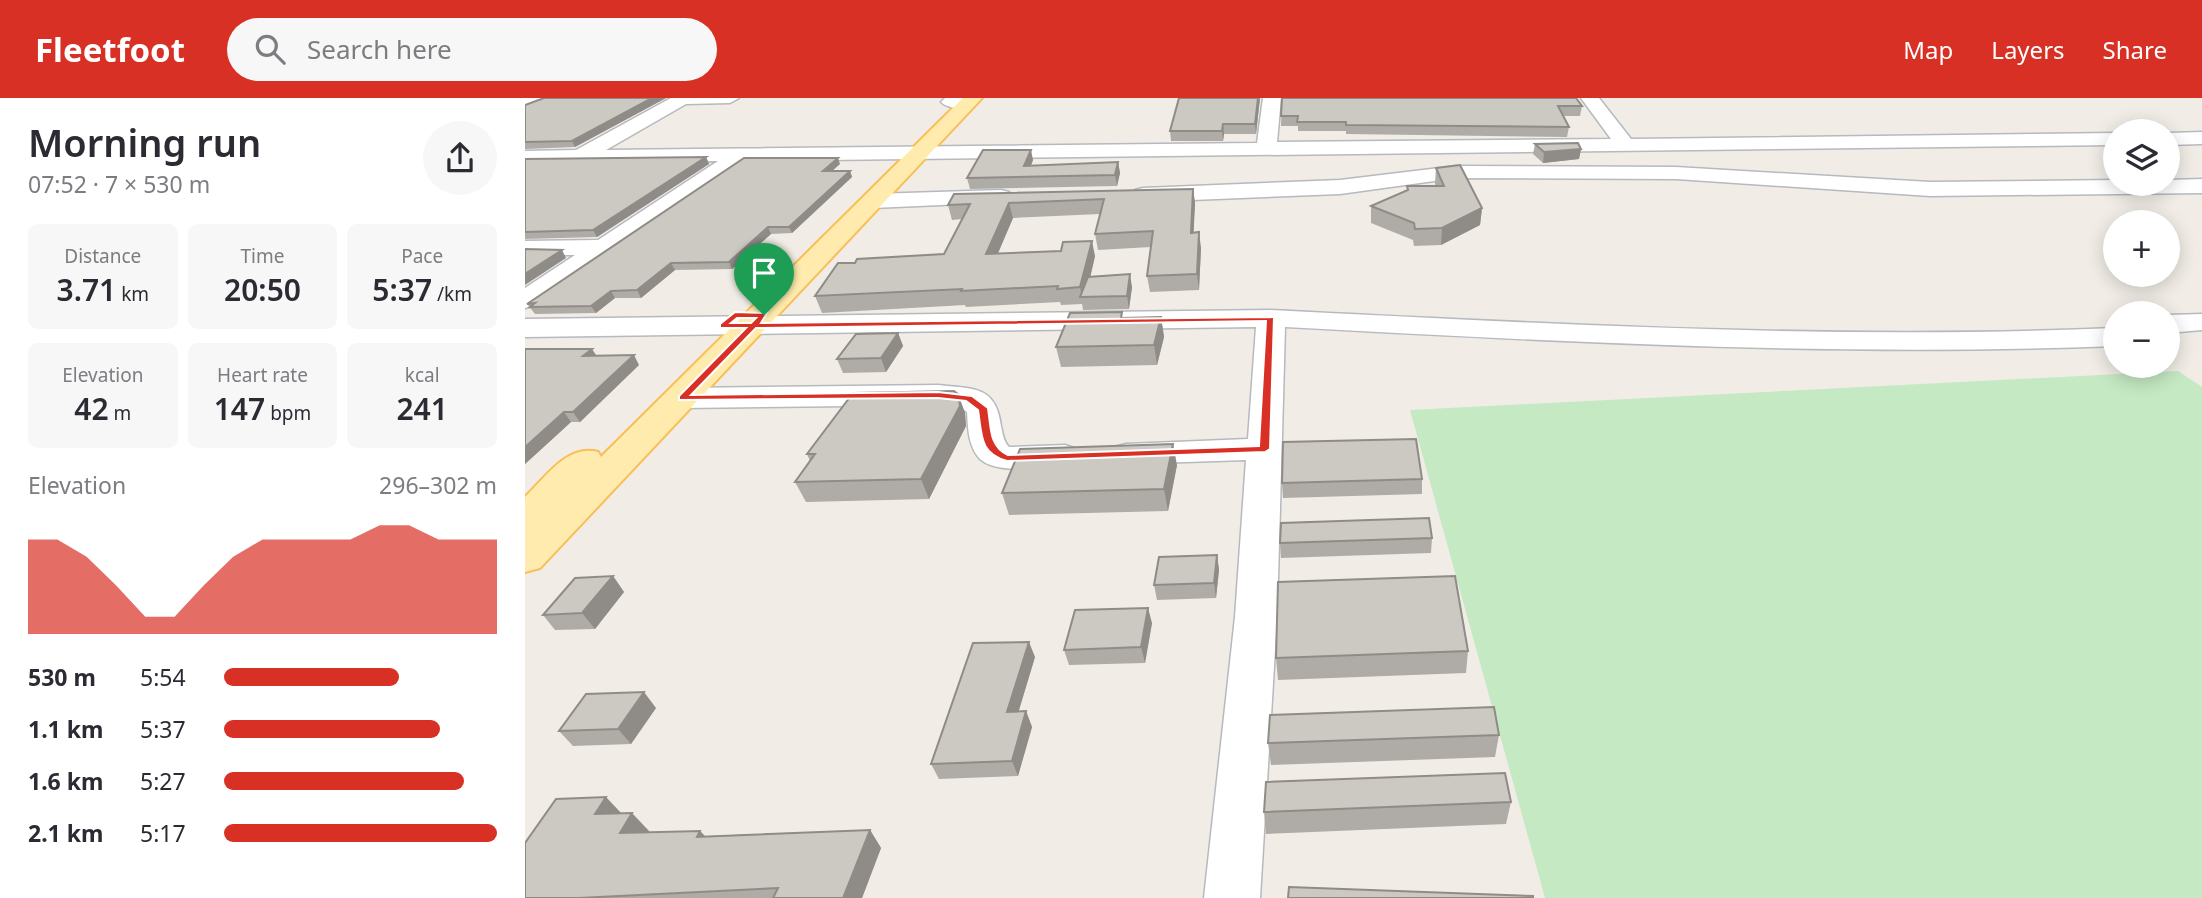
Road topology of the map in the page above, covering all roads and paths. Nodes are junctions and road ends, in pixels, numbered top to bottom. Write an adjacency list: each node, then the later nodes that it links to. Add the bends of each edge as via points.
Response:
1 (540, 98): 7 (street)
2 (683, 98): 3 (street); 16 (street)
3 (730, 98)
4 (1272, 98): 12 (street)
5 (1590, 98): 11 (street)
6 (961, 100): 13 (main road)
7 (525, 105)
8 (2202, 138): 10 (street)
9 (2103, 139): 11 (street)
10 (2180, 139)
11 (1624, 143): 12 (street)
12 (1266, 150): 13 (street)
13 (908, 154): 14 (street); 20 (main road); 26 (main road)
14 (739, 156): 16 (street); 21 (street)
15 (525, 157): 16 (street)
16 (578, 157)
17 (2202, 186): 18 (street, via 1930,189 1676,173 1449,172 1340,187)
18 (1115, 195)
19 (1023, 196): 20 (street)
20 (873, 201): 26 (main road)
21 (601, 247): 22 (street); 23 (street)
22 (525, 248)
23 (525, 300)
24 (525, 316): 26 (street)
25 (1271, 318): 26 (street); 33 (street, via 1761,340 1992,342); 35 (street)
26 (744, 320): 29 (street, via 1282,307 1820,329); 30 (street); 34 (main road); 36 (main road)
27 (2202, 322): 28 (street)
28 (2180, 323)
29 (2103, 325)
30 (525, 328)
31 (2202, 333): 32 (street)
32 (2180, 334)
33 (2103, 338)
34 (682, 398): 35 (street, via 968,398 983,408 994,453 1007,458); 37 (main road)
35 (1265, 449): 38 (street, via 1257,617)
36 (525, 519)
37 (525, 558)
38 (1232, 898)

